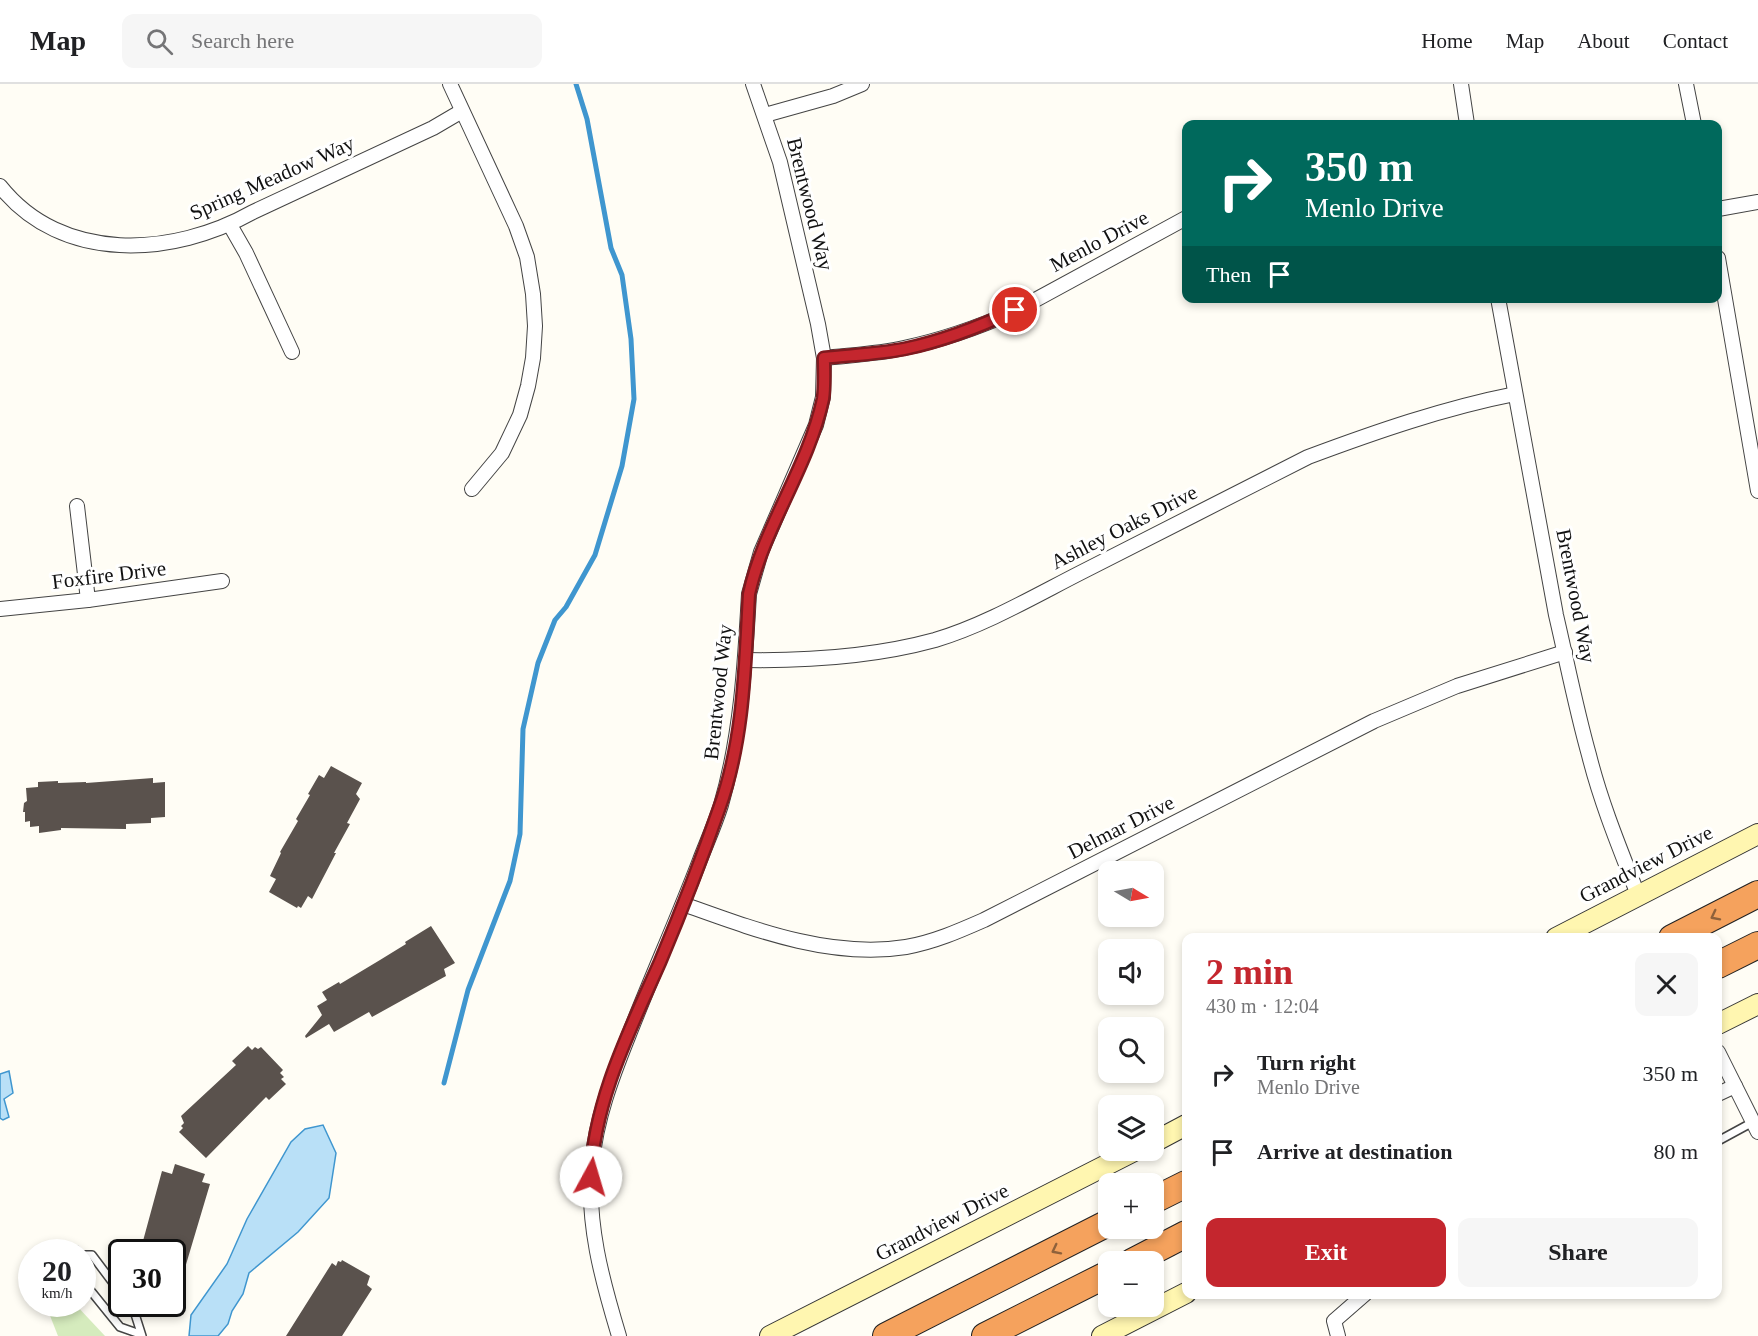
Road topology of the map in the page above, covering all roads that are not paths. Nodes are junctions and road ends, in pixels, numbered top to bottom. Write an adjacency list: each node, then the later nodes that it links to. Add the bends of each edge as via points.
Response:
1 (450, 84): 6 (street)
2 (753, 84): 7 (street, Brentwood Way)
3 (862, 84): 7 (street)
4 (1461, 84): 8 (street)
5 (1686, 84): 9 (street)
6 (462, 111): 14 (street, Spring Meadow Way); 20 (street, via 520,236 527,257 535,326 533,358 520,415 502,453)
7 (765, 115): 18 (street, Brentwood Way, via 780,162)
8 (1466, 120)
9 (1693, 120)
10 (0, 186): 14 (street, Spring Meadow Way, via 45,225 107,244 160,245)
11 (1758, 202): 12 (street)
12 (1722, 208)
13 (1182, 220): 18 (street, Menlo Drive, via 987,323 902,349)
14 (230, 225): 17 (street)
15 (1722, 281): 21 (street)
16 (1499, 303): 19 (street, Brentwood Way)
17 (292, 352)
18 (824, 358): 27 (street, Brentwood Way, via 823,397 816,425 753,574)
19 (1515, 394): 26 (street, Brentwood Way); 27 (street, Ashley Oaks Drive, via 1454,409 1308,457 1014,607 937,639 894,650 844,656)
20 (472, 489)
21 (1758, 491)
22 (77, 506): 24 (street)
23 (222, 581): 24 (street, Foxfire Drive)
24 (88, 600): 25 (street, Foxfire Drive)
25 (0, 609)
26 (1564, 652): 30 (street, Brentwood Way, via 1589,756); 31 (street, Delmar Drive, via 1457,686 1374,721 984,920 932,941 884,949 824,946 777,936)
27 (745, 660): 31 (street, Brentwood Way, via 731,768)
28 (1758, 834): 30 (street, Grandview Drive)
29 (1758, 894): 33 (highway, one-way to 33)
30 (1638, 895): 32 (street, Grandview Drive)
31 (683, 904): 59 (street, Brentwood Way, via 613,1075 597,1126 591,1163 590,1191 601,1278)
32 (1566, 933)
33 (1682, 933)
34 (1758, 945): 35 (highway)
35 (1722, 963)
36 (1758, 1004): 37 (street)
37 (1722, 1022)
38 (1722, 1060): 39 (street)
39 (1735, 1086): 40 (street); 41 (street)
40 (1722, 1092)
41 (1756, 1124): 44 (lane)
42 (1182, 1127): 43 (street)
43 (1164, 1137)
44 (1722, 1139)
45 (1114, 1161): 60 (street, Grandview Drive)
46 (1182, 1186): 47 (highway)
47 (1164, 1195)
48 (1098, 1228): 61 (highway, one-way to 61)
49 (1182, 1236): 50 (highway)
50 (1153, 1251)
51 (96, 1260): 52 (lane)
52 (108, 1276)
53 (1098, 1279): 62 (highway)
54 (1182, 1295): 63 (street)
55 (96, 1297): 58 (lane, via 120,1327)
56 (1359, 1299): 64 (street, via 1334,1321)
57 (136, 1317): 58 (lane)
58 (141, 1335)
59 (619, 1336)
60 (770, 1336)
61 (886, 1336)
62 (985, 1336)
63 (1102, 1336)
64 (1338, 1336)

